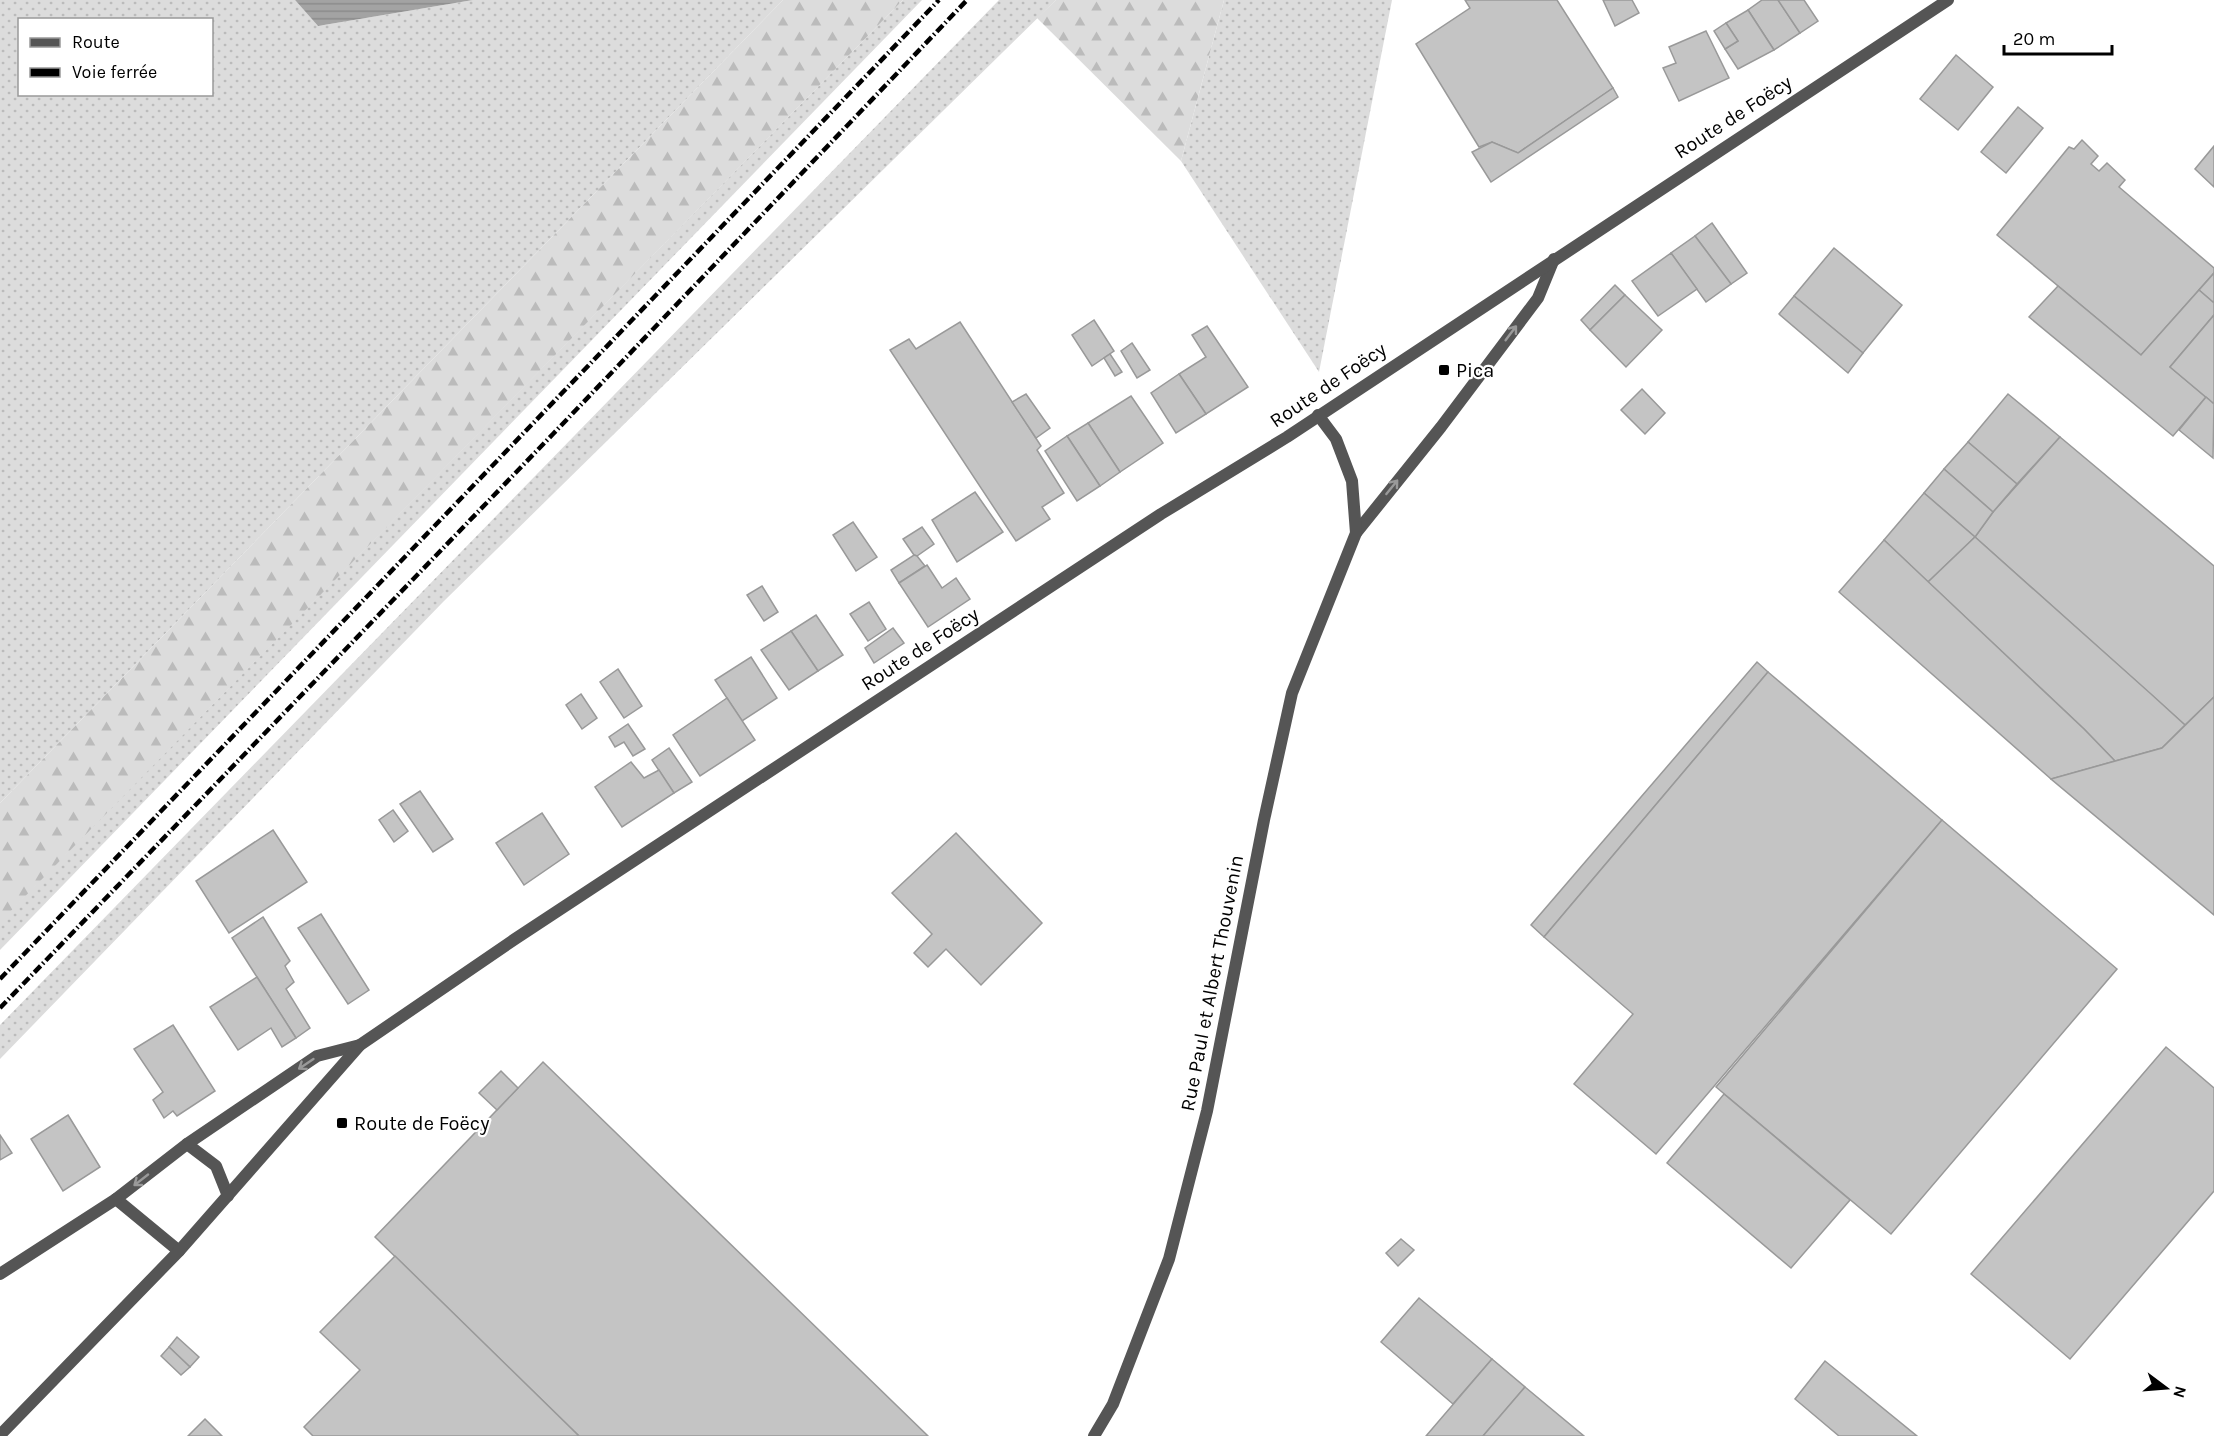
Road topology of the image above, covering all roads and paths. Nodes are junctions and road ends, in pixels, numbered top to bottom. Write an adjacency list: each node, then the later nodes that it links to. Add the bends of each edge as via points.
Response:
1 (1948, 0): 2 (street, Route de Foëcy)
2 (1554, 259): 3 (street, Route de Foëcy); 4 (street, Rue Paul et Albert Thouvenin, one-way to 2, via 1538,298)
3 (1318, 414): 4 (street, Rue Paul et Albert Thouvenin, via 1336,439 1352,481); 5 (street, Route de Foëcy, via 515,939)
4 (1356, 533): 12 (street, Rue Paul et Albert Thouvenin, via 1292,693 1207,1111 1168,1259 1113,1404)
5 (360, 1045): 6 (street, one-way to 6, via 317,1056); 7 (street, Route de Foëcy)
6 (187, 1144): 7 (street, via 216,1166); 8 (street, one-way to 8)
7 (228, 1196): 9 (street, Route de Foëcy)
8 (116, 1199): 9 (street); 10 (street)
9 (179, 1251): 11 (street, Route de Foëcy)
10 (0, 1274)
11 (0, 1435)
12 (1094, 1436)

